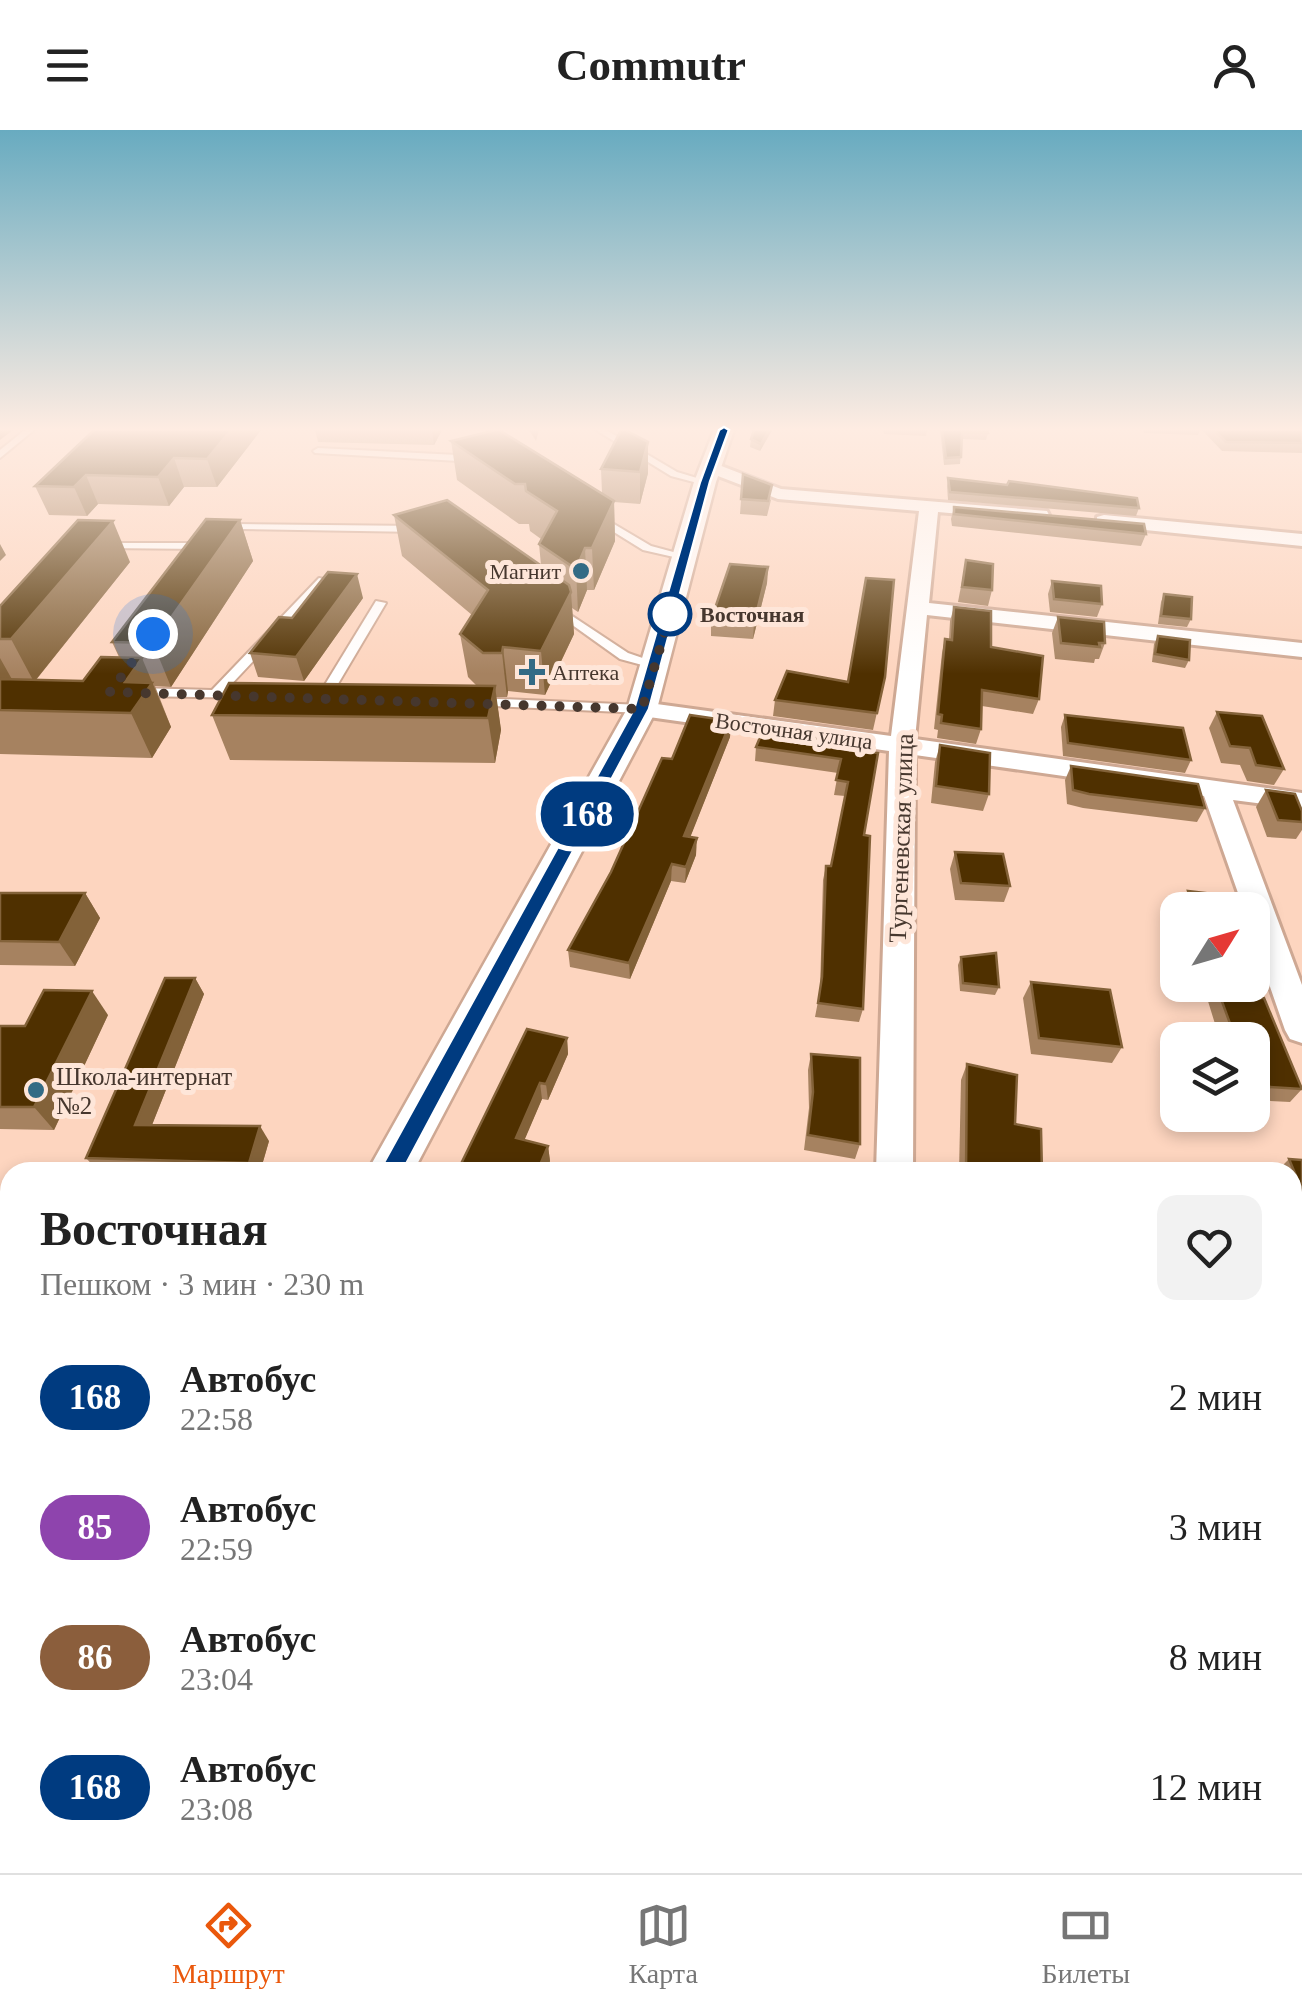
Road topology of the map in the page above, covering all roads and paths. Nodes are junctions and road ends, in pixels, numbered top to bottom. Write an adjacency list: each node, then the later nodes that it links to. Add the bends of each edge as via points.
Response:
1 (587, 511): 9 (lane, via 647,548)
2 (699, 511): 9 (street)
3 (929, 511): 14 (street, Тургеневская улица)
4 (1007, 511): 7 (street)
5 (241, 526): 6 (lane)
6 (435, 530)
7 (1302, 540)
8 (84, 544): 10 (lane, via 216,546)
9 (687, 558): 16 (street)
10 (205, 563)
11 (323, 580): 18 (lane)
12 (542, 598): 16 (lane, via 624,656)
13 (380, 603): 21 (lane)
14 (918, 608): 15 (street); 25 (street, Тургеневская улица)
15 (1302, 650)
16 (656, 665): 24 (street)
17 (128, 692): 18 (lane)
18 (215, 694): 19 (lane)
19 (270, 695)
20 (306, 696): 21 (lane)
21 (324, 696): 22 (lane)
22 (344, 697)
23 (463, 702): 24 (lane)
24 (642, 709): 25 (street, Восточная улица); 29 (street)
25 (902, 746): 26 (street, Восточная улица); 30 (street, Тургеневская улица)
26 (1215, 788): 27 (street, Восточная улица); 28 (street)
27 (1302, 801)
28 (1302, 1030)
29 (395, 1162)
30 (894, 1162)

